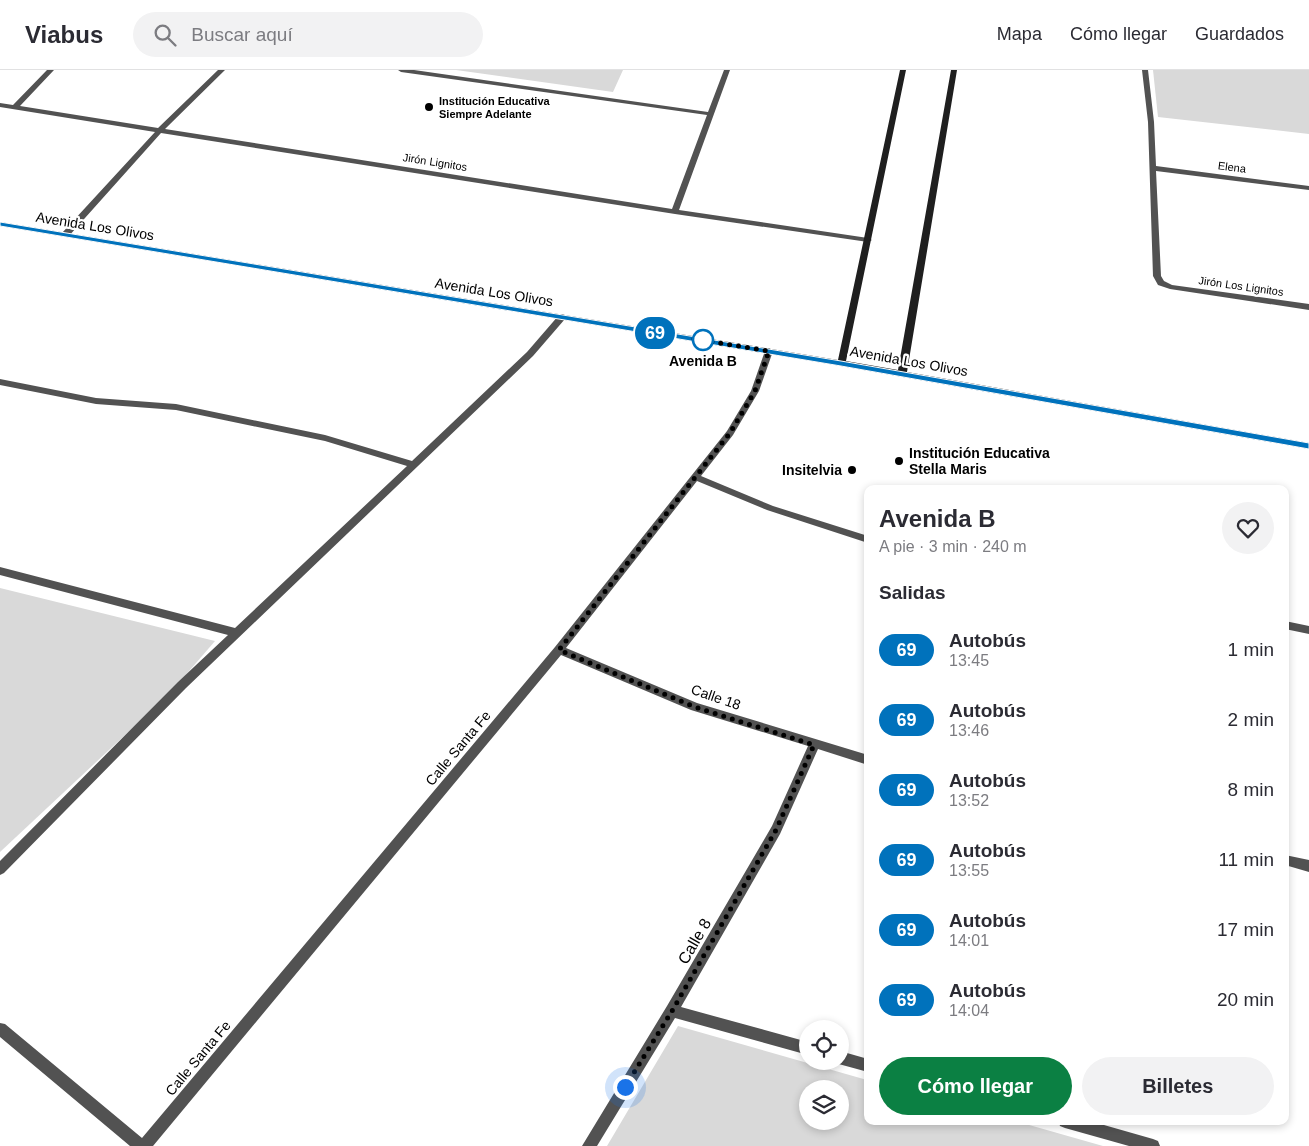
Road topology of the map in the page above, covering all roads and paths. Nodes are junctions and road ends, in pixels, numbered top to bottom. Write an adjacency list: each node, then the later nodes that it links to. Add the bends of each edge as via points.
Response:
1 (51, 70): 9 (street)
2 (222, 70): 11 (street)
3 (401, 70): 10 (street)
4 (727, 70): 10 (street)
5 (903, 70): 17 (street)
6 (954, 70): 22 (street)
7 (1145, 70): 12 (street)
8 (0, 105): 9 (street, Jirón Lignitos)
9 (14, 108): 11 (street, Jirón Lignitos)
10 (711, 114): 14 (street)
11 (161, 130): 14 (street, Jirón Lignitos); 16 (street)
12 (1153, 168): 13 (street, Elena); 18 (street, Jirón Los Lignitos, via 1157,276 1161,283 1170,287)
13 (1309, 188)
14 (674, 212): 17 (street, Jirón Lignitos)
15 (0, 224): 16 (street, Avenida Los Olivos)
16 (65, 235): 19 (street, Avenida Los Olivos)
17 (868, 240): 21 (street)
18 (1309, 307)
19 (562, 317): 20 (street, Avenida Los Olivos); 25 (street, via 530,354)
20 (769, 351): 21 (street, Avenida Los Olivos); 26 (street, Calle Santa Fe, via 755,391 730,433)
21 (841, 363): 22 (street, Avenida Los Olivos)
22 (902, 374): 24 (street, Avenida Los Olivos)
23 (0, 382): 25 (street, via 96,401 176,407 324,438)
24 (1309, 446)
25 (414, 465): 31 (street)
26 (696, 477): 27 (street, via 770,508); 32 (street, Calle Santa Fe)
27 (864, 539)
28 (0, 571): 31 (street)
29 (1289, 626): 30 (street)
30 (1309, 630)
31 (238, 632): 37 (street)
32 (559, 650): 33 (street, Calle 18, via 695,707); 44 (street, Calle Santa Fe)
33 (814, 745): 34 (street, Calle 18); 38 (street, Calle 8, via 776,830)
34 (864, 759)
35 (1289, 861): 36 (street)
36 (1309, 866)
37 (0, 869)
38 (672, 1011): 40 (street); 45 (street, Calle 8)
39 (0, 1029): 44 (street)
40 (799, 1046)
41 (849, 1061): 42 (street)
42 (864, 1065)
43 (1079, 1125): 46 (street)
44 (142, 1146)
45 (589, 1146)
46 (1153, 1146)

